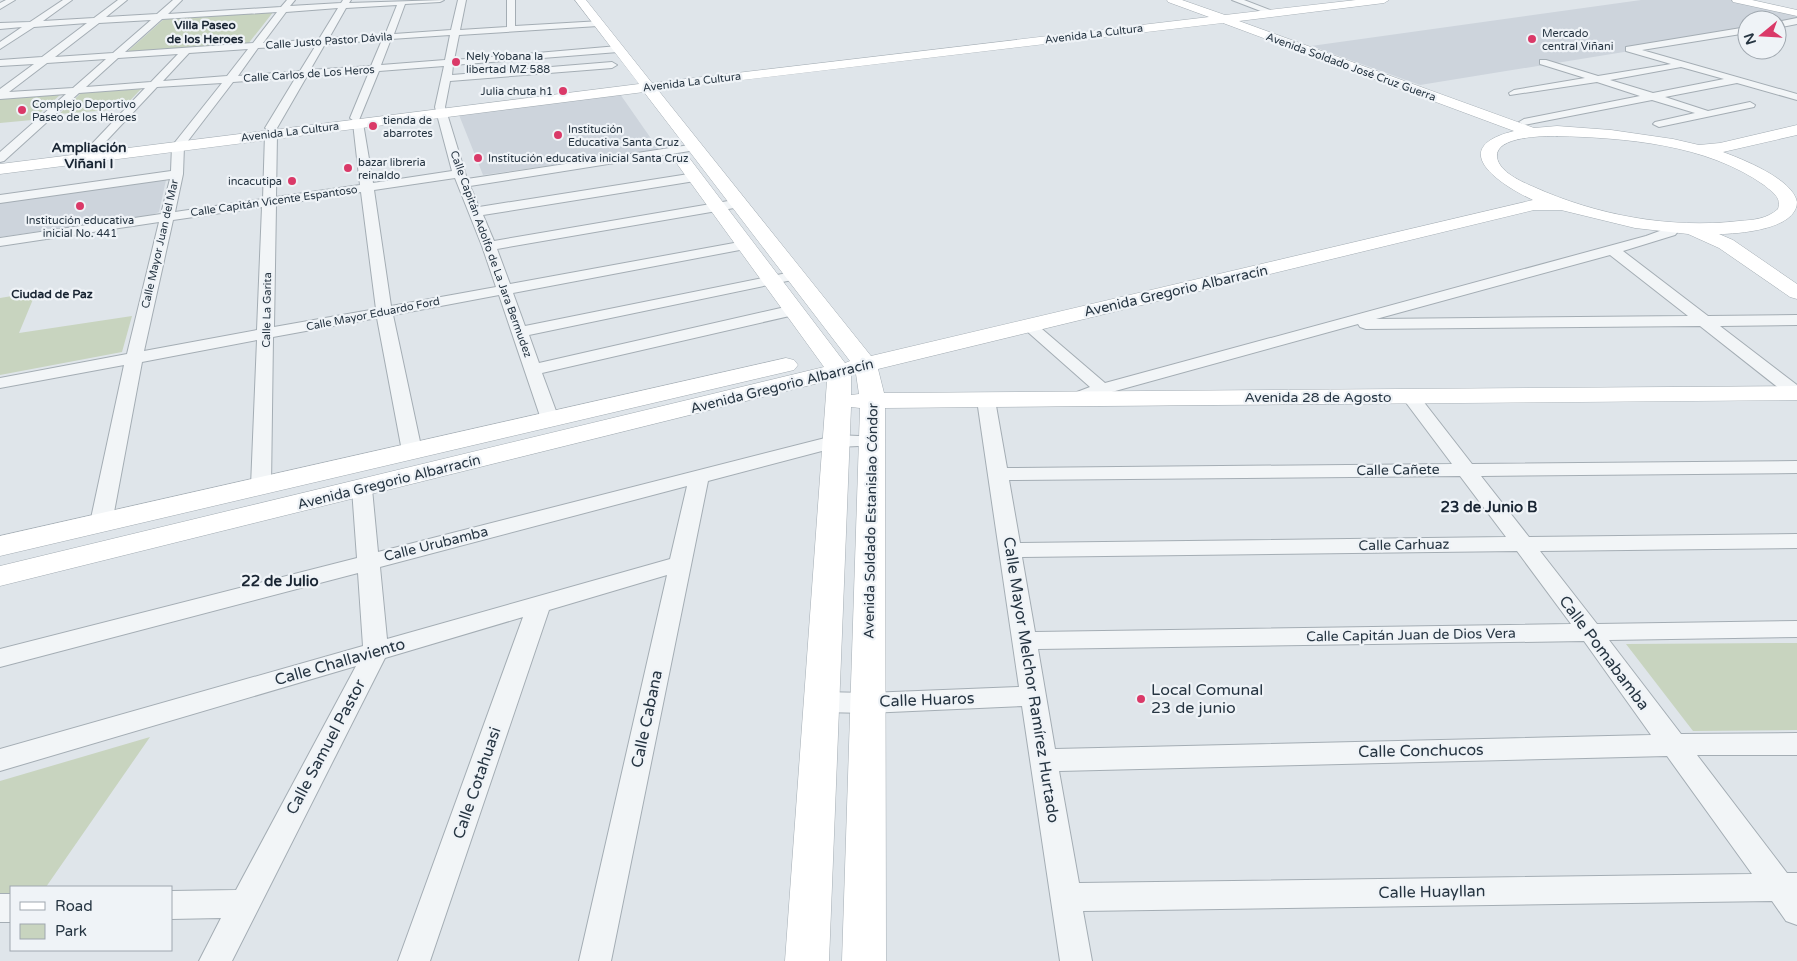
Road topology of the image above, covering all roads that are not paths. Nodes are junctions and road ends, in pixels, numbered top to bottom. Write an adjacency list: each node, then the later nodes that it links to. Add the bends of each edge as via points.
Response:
1 (11, 0): 21 (street)
2 (68, 0): 31 (street)
3 (123, 0): 29 (street)
4 (178, 0): 27 (street)
5 (236, 0): 25 (street)
6 (291, 0): 22 (street)
7 (440, 0): 19 (street)
8 (462, 0): 34 (street, Calle Capitán Adolfo de La Jara Bermudez)
9 (511, 0): 33 (street)
10 (565, 0): 30 (street, Avenida Soldado Estanislao Cóndor)
11 (580, 0): 30 (street, Avenida Soldado Estanislao Cóndor)
12 (1155, 0): 28 (street, Avenida Soldado José Cruz Guerra)
13 (1172, 0): 28 (street, Avenida Soldado José Cruz Guerra)
14 (1236, 0): 24 (street)
15 (1339, 0): 24 (street, Avenida La Cultura)
16 (1384, 0): 24 (street, Avenida La Cultura)
17 (1737, 0): 26 (street)
18 (1755, 0): 23 (street)
19 (403, 1): 20 (street); 36 (street)
20 (345, 3): 22 (street); 37 (street, Calle La Garita)
21 (0, 7)
22 (284, 9): 25 (street); 39 (street)
23 (1797, 9)
24 (1268, 11): 28 (street, Avenida La Cultura)
25 (224, 13): 27 (street)
26 (1797, 13)
27 (159, 17): 29 (street); 41 (street)
28 (1211, 18): 55 (street, Avenida La Cultura); 66 (street, Avenida Soldado José Cruz Guerra); 69 (street, Avenida Soldado José Cruz Guerra)
29 (96, 21): 31 (street); 43 (street)
30 (590, 23): 33 (street, Calle Justo Pastor Dávila); 42 (street, Avenida Soldado Estanislao Cóndor)
31 (31, 24): 32 (street); 38 (street)
32 (0, 26)
33 (510, 29): 34 (street, Calle Justo Pastor Dávila)
34 (456, 32): 36 (street, Calle Justo Pastor Dávila); 46 (street, Calle Capitán Adolfo de La Jara Bermudez, via 457,46)
35 (1737, 32): 47 (street, via 1629,49)
36 (388, 37): 37 (street, Calle Justo Pastor Dávila); 48 (street)
37 (323, 41): 39 (street, Calle Justo Pastor Dávila); 49 (street, Calle La Garita)
38 (0, 46)
39 (256, 46): 40 (street, Calle Justo Pastor Dávila); 51 (street)
40 (187, 50): 41 (street, Calle Justo Pastor Dávila); 54 (street)
41 (116, 55): 43 (street, Calle Justo Pastor Dávila); 56 (street)
42 (611, 55): 46 (street, Calle Carlos de Los Heros); 50 (street); 55 (street, Avenida Soldado Estanislao Cóndor)
43 (45, 60): 45 (street, Calle Justo Pastor Dávila); 58 (street)
44 (1542, 62): 52 (street)
45 (0, 63)
46 (449, 64): 48 (street, Calle Carlos de Los Heros); 50 (street, Calle Capitán Adolfo de La Jara Bermudez)
47 (1684, 65): 52 (street); 53 (street)
48 (375, 69): 49 (street, Calle Carlos de Los Heros); 64 (street)
49 (303, 74): 51 (street, Calle Carlos de Los Heros); 68 (street, Calle La Garita)
50 (446, 78): 62 (street, Calle Capitán Adolfo de La Jara Bermudez)
51 (230, 79): 54 (street, Calle Carlos de Los Heros); 71 (street)
52 (1597, 79): 57 (street); 59 (street)
53 (1736, 80): 59 (street); 60 (street)
54 (154, 85): 56 (street, Calle Carlos de Los Heros); 75 (street)
55 (638, 86): 62 (street, Avenida La Cultura); 72 (street, Avenida Soldado Estanislao Cóndor); 74 (street, Avenida Soldado Estanislao Cóndor)
56 (76, 90): 58 (street, Calle Carlos de Los Heros); 76 (street)
57 (1514, 93)
58 (0, 95)
59 (1652, 96): 63 (street); 66 (street)
60 (1797, 97)
61 (1750, 105): 63 (street)
62 (441, 110): 64 (street, Avenida La Cultura); 84 (street, Calle Capitán Adolfo de La Jara Bermudez)
63 (1708, 114): 65 (street)
64 (356, 120): 68 (street, Avenida La Cultura); 85 (street)
65 (1659, 124)
66 (1528, 127): 69 (street); 73 (street, via 1609,133)
67 (1797, 130): 73 (street, via 1720,148)
68 (271, 131): 71 (street, Avenida La Cultura); 88 (street, Calle La Garita)
69 (1511, 137): 86 (street, via 1493,146 1488,153 1489,160 1494,169)
70 (1797, 142): 78 (street, via 1741,156)
71 (181, 143): 75 (street, Avenida La Cultura); 79 (street, Avenida La Cultura); 80 (street, Calle Mayor Juan del Mar)
72 (696, 147): 74 (street, Calle Capitán Vicente Espantoso); 89 (street, Avenida Soldado Estanislao Cóndor)
73 (1695, 149): 78 (street)
74 (675, 150): 83 (street, Avenida Soldado Estanislao Cóndor); 84 (street, Calle Capitán Vicente Espantoso)
75 (91, 151): 77 (street, Avenida La Cultura)
76 (0, 158)
77 (0, 163)
78 (1735, 163): 81 (street)
79 (0, 169)
80 (177, 174): 87 (street); 93 (street, Calle Mayor Juan del Mar)
81 (1763, 176): 82 (street); 95 (street, via 1783,192 1788,201 1786,210 1778,218)
82 (1788, 176)
83 (695, 177): 90 (street, Avenida Soldado Estanislao Cóndor); 92 (street)
84 (461, 178): 85 (street, Calle Capitán Vicente Espantoso); 92 (street, Calle Capitán Adolfo de La Jara Bermudez)
85 (366, 188): 88 (street, Calle Capitán Vicente Espantoso); 106 (street)
86 (1521, 188): 91 (street); 113 (street, Avenida Gregorio Albarracín, via 1520,194 1513,197)
87 (0, 199)
88 (269, 202): 93 (street, Calle Capitán Vicente Espantoso); 112 (street, Calle La Garita)
89 (740, 203): 90 (street); 101 (street, Avenida Soldado Estanislao Cóndor)
90 (717, 206): 97 (street, Avenida Soldado Estanislao Cóndor); 98 (street)
91 (1566, 206): 94 (street, via 1625,220); 110 (street, Avenida Gregorio Albarracín, via 1534,205)
92 (475, 212): 98 (street, Calle Capitán Adolfo de La Jara Bermudez)
93 (166, 217): 96 (street, Calle Capitán Vicente Espantoso); 114 (street, Calle Mayor Juan del Mar)
94 (1681, 227): 95 (street); 99 (street); 104 (street, via 1726,244)
95 (1741, 227): 100 (street, via 1752,244)
96 (0, 242)
97 (745, 245): 102 (street, Avenida Soldado Estanislao Cóndor); 103 (street, Calle Mayor Eduardo Ford)
98 (489, 246): 103 (street, Calle Capitán Adolfo de La Jara Bermudez)
99 (1612, 249): 108 (street); 109 (street)
100 (1797, 273)
101 (797, 275): 102 (street); 113 (street, Avenida Soldado Estanislao Cóndor)
102 (772, 280): 105 (street, Avenida Soldado Estanislao Cóndor); 111 (street)
103 (505, 289): 106 (street, Calle Mayor Eduardo Ford); 111 (street, Calle Capitán Adolfo de La Jara Bermudez)
104 (1797, 293)
105 (794, 310): 115 (street); 116 (street, Avenida Soldado Estanislao Cóndor)
106 (384, 312): 112 (street, Calle Mayor Eduardo Ford); 127 (street)
107 (1797, 320): 108 (street)
108 (1703, 321): 109 (street); 119 (street)
109 (1336, 325): 118 (street)
110 (1029, 326): 113 (street, Avenida Gregorio Albarracín); 118 (street)
111 (520, 332): 115 (street, Calle Capitán Adolfo de La Jara Bermudez)
112 (266, 334): 114 (street, Calle Mayor Eduardo Ford); 132 (street, Calle La Garita)
113 (861, 357): 116 (street, Avenida Gregorio Albarracín); 123 (street, Avenida Soldado Estanislao Cóndor)
114 (134, 359): 117 (street, Calle Mayor Eduardo Ford); 134 (street, Calle Mayor Juan del Mar)
115 (533, 370): 124 (street, Calle Capitán Adolfo de La Jara Bermudez)
116 (835, 376): 123 (street, Avenida 28 de Agosto); 124 (street, Avenida Gregorio Albarracín); 125 (street); 133 (street, Avenida Gregorio Albarracín)
117 (0, 383)
118 (1102, 389): 121 (street)
119 (1797, 393): 120 (street, Avenida 28 de Agosto)
120 (1410, 396): 121 (street, Avenida 28 de Agosto); 129 (street, Calle Pomabamba)
121 (1076, 399): 122 (street, Avenida 28 de Agosto)
122 (986, 400): 123 (street, Avenida 28 de Agosto); 130 (street, Calle Mayor Melchor Ramírez Hurtado)
123 (874, 401): 126 (street, Avenida Soldado Estanislao Cóndor)
124 (550, 419): 127 (street, Avenida Gregorio Albarracín)
125 (837, 441): 126 (street, Calle Urubamba); 131 (street, Calle Urubamba); 149 (street)
126 (873, 441): 150 (street, Avenida Soldado Estanislao Cóndor)
127 (412, 451): 132 (street, Avenida Gregorio Albarracín)
128 (1797, 466): 129 (street, Calle Cañete)
129 (1466, 470): 130 (street, Calle Cañete); 136 (street, Calle Pomabamba)
130 (998, 474): 138 (street, Calle Mayor Melchor Ramírez Hurtado)
131 (699, 476): 139 (street, Calle Urubamba); 140 (street, Calle Cabana)
132 (261, 486): 134 (street, Avenida Gregorio Albarracín)
133 (362, 489): 139 (street); 141 (street, Avenida Gregorio Albarracín)
134 (101, 523): 137 (street, Avenida Gregorio Albarracín)
135 (1797, 541): 136 (street, Calle Carhuaz)
136 (1521, 544): 138 (street, Calle Carhuaz); 144 (street, Calle Pomabamba)
137 (0, 546)
138 (1010, 550): 145 (street, Calle Mayor Melchor Ramírez Hurtado)
139 (369, 561): 146 (street); 147 (street, Calle Urubamba)
140 (680, 564): 142 (street, Calle Challaviento); 162 (street, Calle Cabana)
141 (0, 576)
142 (539, 605): 146 (street, Calle Challaviento); 161 (street, Calle Cotahuasi)
143 (1797, 629): 144 (street, Calle Capitán Juan de Dios Vera)
144 (1590, 632): 145 (street, Calle Capitán Juan de Dios Vera); 152 (street, Calle Pomabamba)
145 (1025, 642): 148 (street, Calle Mayor Melchor Ramírez Hurtado)
146 (376, 652): 153 (street, Calle Challaviento); 157 (street, Calle Samuel Pastor)
147 (0, 658)
148 (1034, 696): 150 (street, Calle Huaros); 154 (street, Calle Mayor Melchor Ramírez Hurtado)
149 (821, 702): 150 (street, Calle Huaros); 163 (street)
150 (868, 702): 164 (street, Avenida Soldado Estanislao Cóndor)
151 (1797, 744): 152 (street, Calle Conchucos)
152 (1672, 745): 154 (street, Calle Conchucos); 155 (street, Calle Pomabamba)
153 (0, 760)
154 (1044, 760): 156 (street, Calle Mayor Melchor Ramírez Hurtado)
155 (1788, 887): 156 (street, Calle Huayllan); 159 (street, Calle Pomabamba)
156 (1066, 897): 165 (street, Calle Mayor Melchor Ramírez Hurtado)
157 (244, 904): 158 (street); 160 (street, Calle Samuel Pastor)
158 (172, 905)
159 (1797, 911)
160 (215, 961)
161 (414, 961)
162 (595, 961)
163 (807, 961)
164 (864, 961)
165 (1076, 961)

